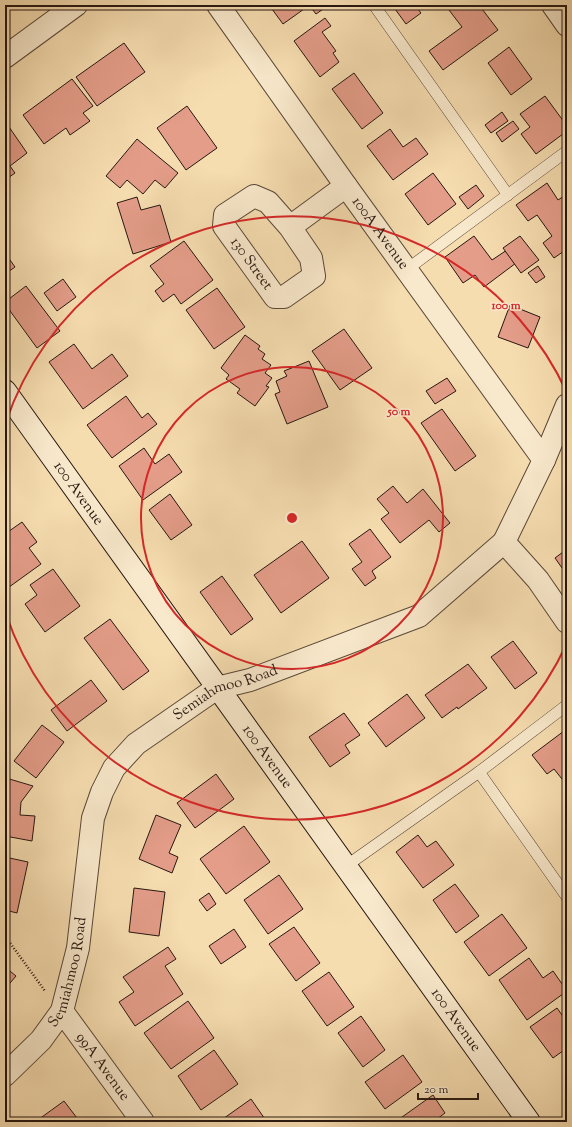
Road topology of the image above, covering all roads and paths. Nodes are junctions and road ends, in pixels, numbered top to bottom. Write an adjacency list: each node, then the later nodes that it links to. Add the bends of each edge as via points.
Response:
1 (76, 5): 6 (street)
2 (218, 5): 8 (street, 100A Avenue)
3 (374, 5): 9 (lane)
4 (553, 5): 5 (street)
5 (567, 25)
6 (5, 57)
7 (567, 151): 9 (lane)
8 (346, 186): 10 (street); 11 (street, 100A Avenue)
9 (508, 195): 11 (lane)
10 (290, 227): 10 (street, 130 Street, via 311,258 314,276 284,297 275,297 224,226 225,215 254,196 268,202)
11 (406, 270): 14 (street, 100A Avenue)
12 (5, 391): 17 (street, 100 Avenue)
13 (567, 405): 14 (street, Semiahmoo Road)
14 (544, 460): 15 (street, Semiahmoo Road)
15 (504, 542): 16 (street, via 538,580); 17 (street, Semiahmoo Road, via 419,616 250,680)
16 (567, 622)
17 (217, 688): 20 (street, 100 Avenue); 24 (street, Semiahmoo Road, via 136,744 114,768 102,792 93,818 78,948)
18 (567, 705): 19 (lane)
19 (479, 772): 20 (lane); 21 (lane)
20 (346, 866): 27 (street, 100 Avenue)
21 (567, 896)
22 (5, 936): 23 (path)
23 (48, 994)
24 (62, 1011): 25 (street, Semiahmoo Road, via 41,1040); 26 (street, 99A Avenue)
25 (5, 1074)
26 (143, 1122)
27 (529, 1122)

